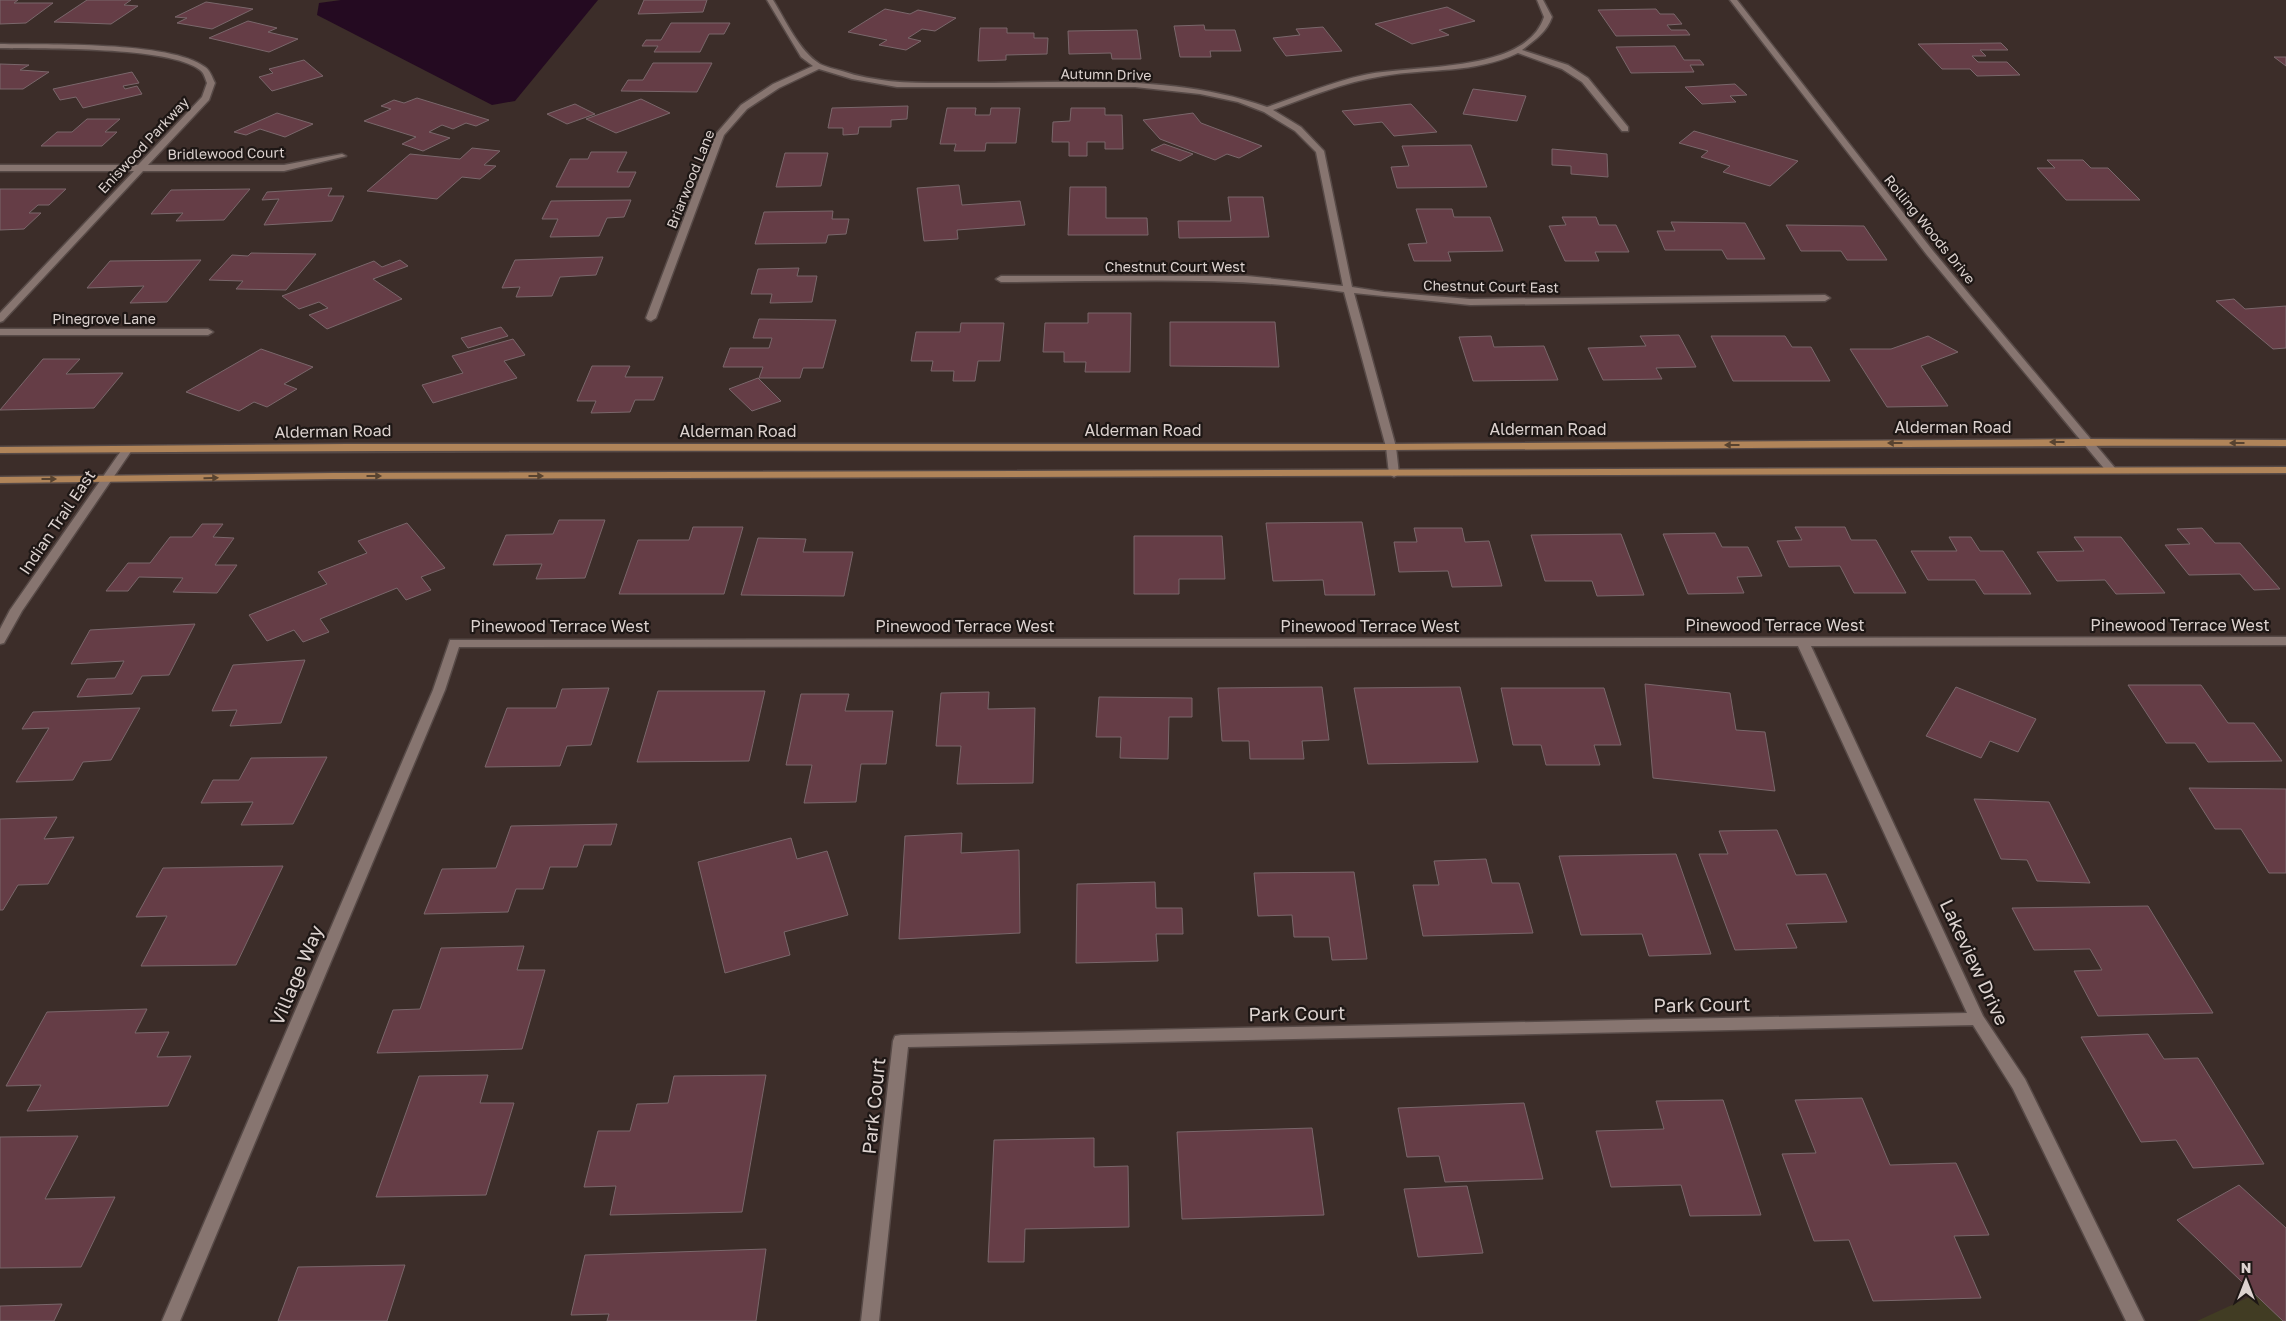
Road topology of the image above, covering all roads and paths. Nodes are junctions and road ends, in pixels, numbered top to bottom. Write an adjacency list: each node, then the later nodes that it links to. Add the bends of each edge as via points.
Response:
1 (770, 0): 6 (street, Autumn Drive, via 804,55)
2 (1540, 0): 5 (street, via 1548,17 1544,29)
3 (1733, 0): 19 (street, Rolling Woods Drive, via 1925,248)
4 (0, 46): 11 (street, Eniswood Parkway, via 151,53 187,60 204,69 211,83 206,98)
5 (1519, 51): 7 (street, via 1478,64 1361,78); 8 (street, via 1565,67 1585,80)
6 (818, 66): 7 (street, Autumn Drive, via 852,77 897,85 1135,85 1200,92 1240,100); 15 (street, Briarwood Lane, via 744,106 720,134)
7 (1266, 110): 13 (street, Autumn Drive, via 1298,129 1320,151)
8 (1625, 129)
9 (342, 156): 11 (street, Bridlewood Court, via 284,168)
10 (0, 168): 11 (street, Bridlewood Court)
11 (140, 168): 16 (street, Eniswood Parkway)
12 (1001, 279): 13 (street, Chestnut Court West, via 1247,279)
13 (1348, 290): 14 (street, Chestnut Court East, via 1470,302); 21 (street)
14 (1825, 298)
15 (651, 318)
16 (0, 319)
17 (0, 332): 18 (street, Pinegrove Lane)
18 (208, 332)
19 (2087, 442): 20 (main road, Alderman Road, one-way to 19); 21 (main road, Alderman Road, one-way to 21); 24 (street, Rolling Woods Drive)
20 (2286, 443)
21 (1391, 446): 23 (main road, Alderman Road); 26 (street)
22 (0, 450): 23 (main road, Alderman Road)
23 (128, 450): 27 (street, Indian Trail East)
24 (2111, 470): 25 (main road); 26 (main road)
25 (2286, 470)
26 (1394, 474): 27 (main road, one-way to 26)
27 (106, 479): 28 (main road, one-way to 27); 29 (street, Indian Trail East, via 16,610)
28 (0, 480)
29 (0, 640)
30 (1803, 642): 31 (street, Pinewood Terrace West); 32 (street, Pinewood Terrace West); 33 (street, Lakeview Drive)
31 (454, 643): 34 (street, Village Way, via 439,690)
32 (2285, 643)
33 (1977, 1018): 35 (street, Park Court, via 901,1041); 36 (street, Lakeview Drive, via 2019,1084)
34 (171, 1321)
35 (870, 1321)
36 (2135, 1321)

